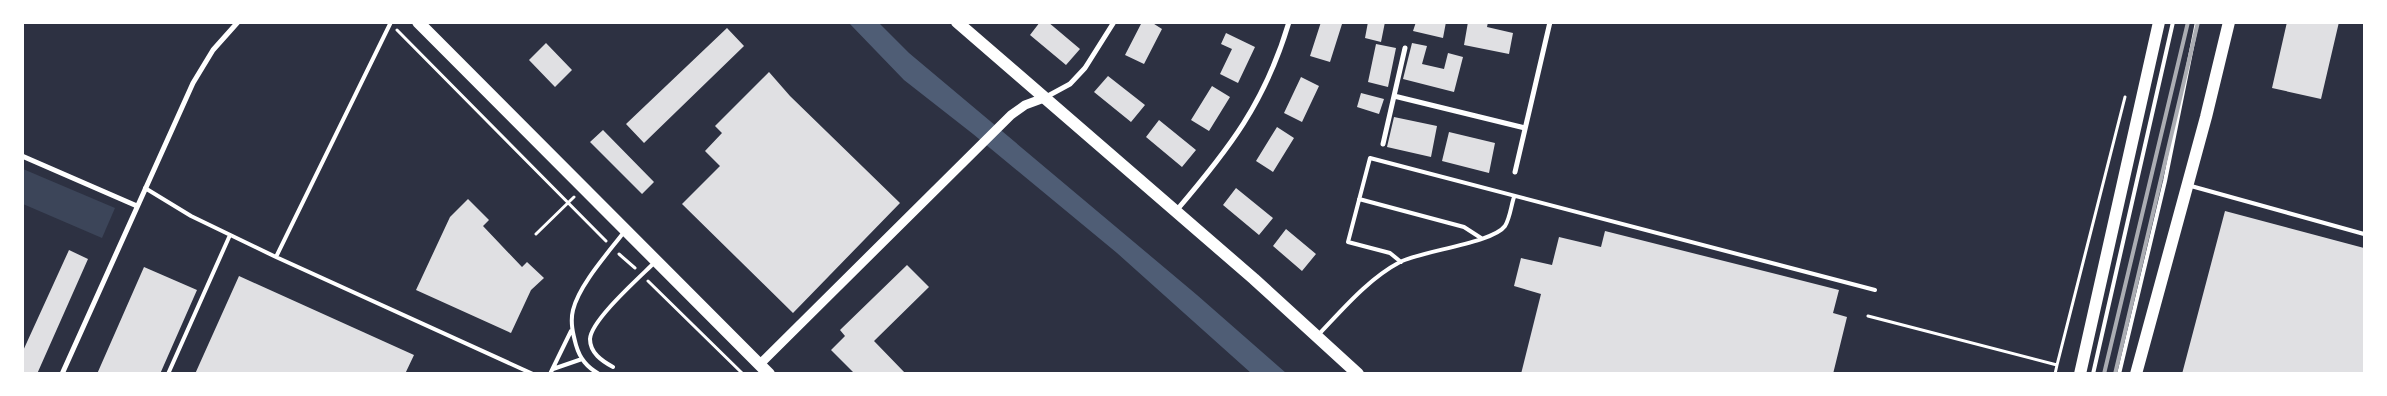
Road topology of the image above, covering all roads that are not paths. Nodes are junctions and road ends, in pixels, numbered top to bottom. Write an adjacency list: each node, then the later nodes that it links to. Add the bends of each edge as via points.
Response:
1 (238, 22): 20 (street, via 203,66)
2 (418, 22): 25 (main road)
3 (957, 22): 14 (main road)
4 (1114, 22): 14 (street, via 1085,68 1070,84)
5 (1289, 22): 24 (street, via 1273,69 1246,121)
6 (1550, 22): 15 (street)
7 (2159, 22): 46 (main road)
8 (2173, 22): 47 (lane)
9 (2197, 22): 48 (lane, via 2165,181)
10 (2229, 22): 19 (main road)
11 (390, 23): 29 (lane)
12 (1405, 48): 13 (street)
13 (1394, 96): 15 (street); 16 (street)
14 (1044, 98): 24 (main road); 36 (street, via 1011,115)
15 (1525, 128): 18 (street)
16 (1383, 144)
17 (22, 156): 23 (street)
18 (1515, 172)
19 (2187, 185): 26 (lane); 49 (main road)
20 (145, 188): 23 (street); 27 (lane)
21 (1514, 197): 22 (lane, via 1370,158); 28 (lane, via 1504,227); 32 (lane)
22 (1360, 199): 28 (lane, via 1464,227); 31 (lane, via 1348,242 1390,253)
23 (137, 206): 39 (street)
24 (1175, 212): 34 (main road)
25 (626, 230): 30 (main road); 33 (lane, via 581,293 573,310)
26 (2364, 234)
27 (230, 235): 29 (lane); 40 (lane)
28 (1482, 238): 31 (lane)
29 (276, 257): 41 (lane)
30 (656, 260): 36 (main road); 37 (lane, via 608,309 590,338 600,360)
31 (1400, 262): 34 (lane, via 1377,277)
32 (1875, 290)
33 (572, 330): 35 (lane); 38 (lane)
34 (1317, 335): 45 (main road)
35 (582, 359): 38 (lane); 43 (lane)
36 (760, 364): 44 (main road)
37 (613, 367)
38 (553, 369): 42 (lane)
39 (62, 374)
40 (168, 374)
41 (533, 374)
42 (550, 374)
43 (599, 374)
44 (769, 374)
45 (1358, 374)
46 (2080, 374)
47 (2093, 374)
48 (2119, 374)
49 (2136, 374)

